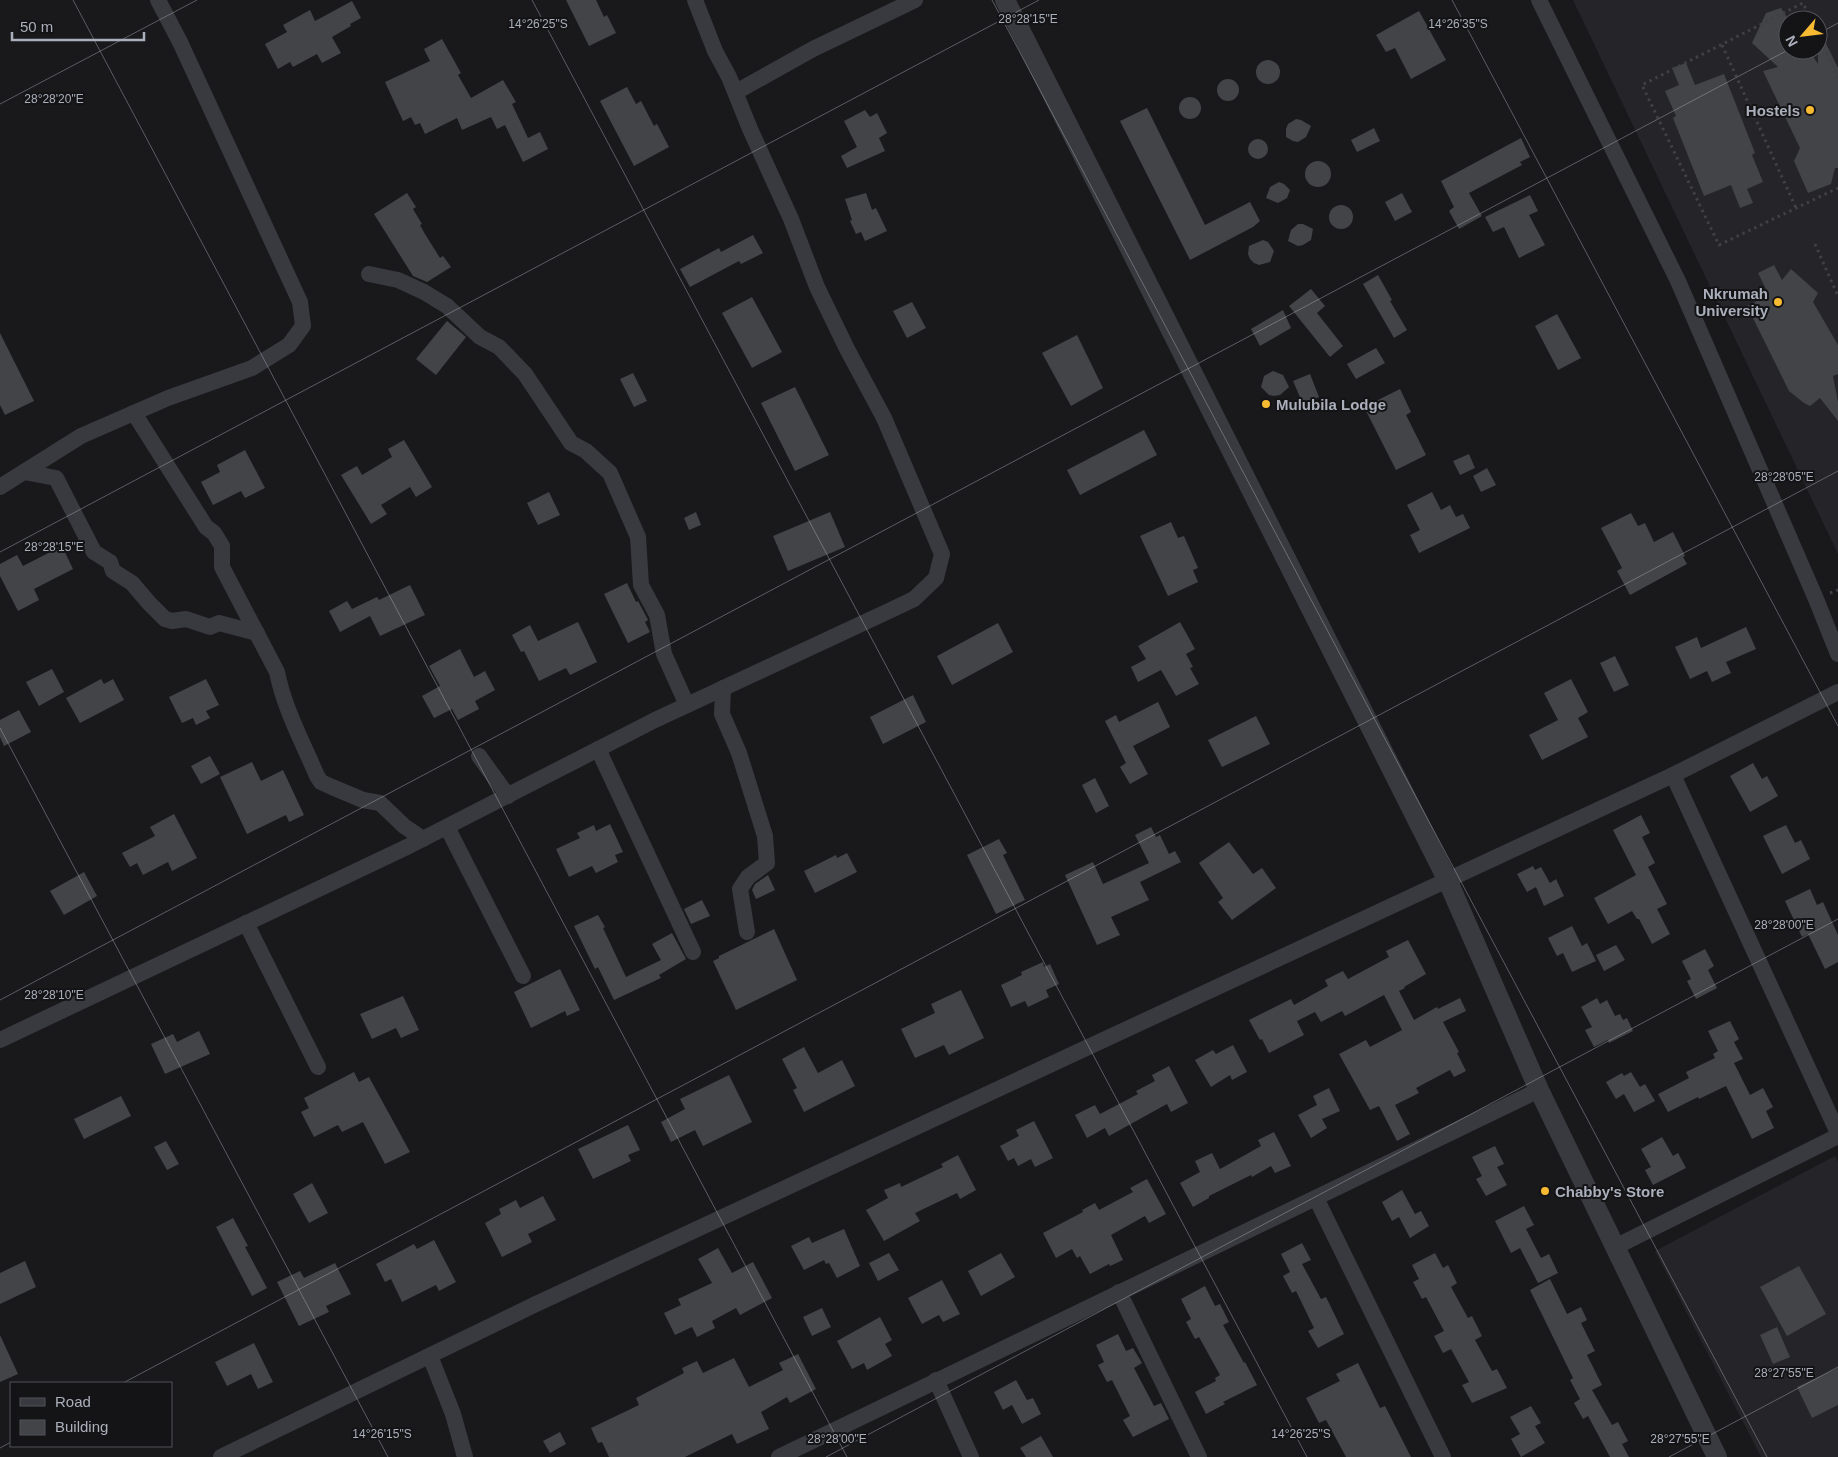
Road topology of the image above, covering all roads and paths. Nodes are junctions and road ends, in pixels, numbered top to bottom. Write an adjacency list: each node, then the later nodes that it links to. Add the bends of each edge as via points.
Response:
1 (158, 0): 18 (street, via 300,302 302,326 289,345 252,368)
2 (695, 0): 12 (street)
3 (915, 0): 12 (street, via 812,49)
4 (1005, 0): 32 (street)
5 (1539, 0): 22 (street, via 1678,281)
6 (1790, 10): 7 (path, via 1803,3)
7 (1806, 10)
8 (1778, 16): 9 (path)
9 (1722, 45): 14 (path); 14 (path, via 1642,84 1719,245)
10 (1828, 56): 11 (path)
11 (1838, 77)
12 (736, 92): 23 (street, via 817,287 884,418 942,554 936,578 914,599)
13 (1838, 188): 14 (path)
14 (1796, 208)
15 (1815, 244): 17 (path)
16 (369, 274): 25 (street, via 398,280 424,292 447,306 480,337 499,348 525,374 571,444 586,451 610,474 638,537 641,585 657,615 664,654)
17 (1838, 296)
18 (134, 413): 19 (street, via 81,436); 21 (street, via 206,528 214,533 222,546 222,567)
19 (24, 472): 20 (street); 21 (street, via 56,478 94,552 110,562 113,571 132,583 165,619 186,619 210,627 219,623)
20 (0, 487)
21 (257, 634): 31 (street, via 277,672 294,724 321,782 363,800 380,803)
22 (1838, 654)
23 (723, 688): 25 (street); 34 (street, via 722,714 739,753 766,845 767,862 748,877 740,889)
24 (1838, 692): 28 (street)
25 (687, 705): 26 (street)
26 (598, 749): 29 (street); 35 (street)
27 (479, 756): 29 (street)
28 (1673, 775): 32 (street); 40 (street)
29 (508, 796): 30 (street)
30 (447, 827): 31 (street); 36 (street)
31 (423, 839): 33 (street)
32 (1447, 879): 39 (street); 44 (street)
33 (246, 924): 37 (street); 38 (street)
34 (746, 932)
35 (692, 952)
36 (523, 976)
37 (0, 1040)
38 (318, 1067)
39 (1539, 1090): 41 (street); 42 (street)
40 (1838, 1134): 42 (street)
41 (1316, 1198): 43 (street); 51 (street)
42 (1615, 1247): 52 (street)
43 (1119, 1292): 45 (street); 50 (street)
44 (430, 1356): 46 (street); 47 (street, via 453,1414)
45 (936, 1380): 48 (street); 49 (street)
46 (221, 1457)
47 (465, 1457)
48 (779, 1457)
49 (971, 1457)
50 (1199, 1457)
51 (1443, 1457)
52 (1717, 1457)

